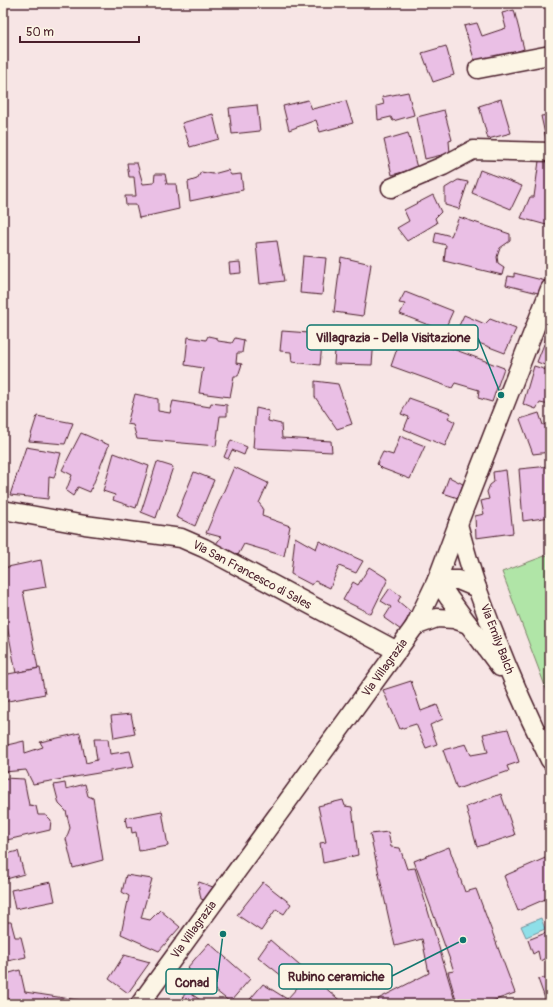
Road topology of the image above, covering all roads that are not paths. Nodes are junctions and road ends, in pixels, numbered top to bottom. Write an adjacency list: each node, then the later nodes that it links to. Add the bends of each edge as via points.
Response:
1 (550, 55): 2 (street)
2 (478, 69)
3 (550, 152): 4 (street, via 473,150)
4 (391, 188)
5 (550, 289): 7 (street, Via Villagrazia)
6 (3, 510): 12 (street, Via San Francesco di Sales, via 85,525 181,538)
7 (458, 524): 8 (street, Via Villagrazia); 9 (street, Via Emily Balch)
8 (437, 580): 9 (street, via 458,580); 10 (street, Via Emily Balch); 11 (street, Via Villagrazia)
9 (477, 588): 13 (street, Via Emily Balch)
10 (468, 624): 11 (street, Via Emily Balch, via 454,619 437,618); 13 (street, Via Emily Balch)
11 (415, 626): 12 (street, Via Villagrazia)
12 (397, 651): 15 (street, Via Villagrazia)
13 (517, 690): 14 (street, Via Emily Balch)
14 (550, 760)
15 (140, 1004)

